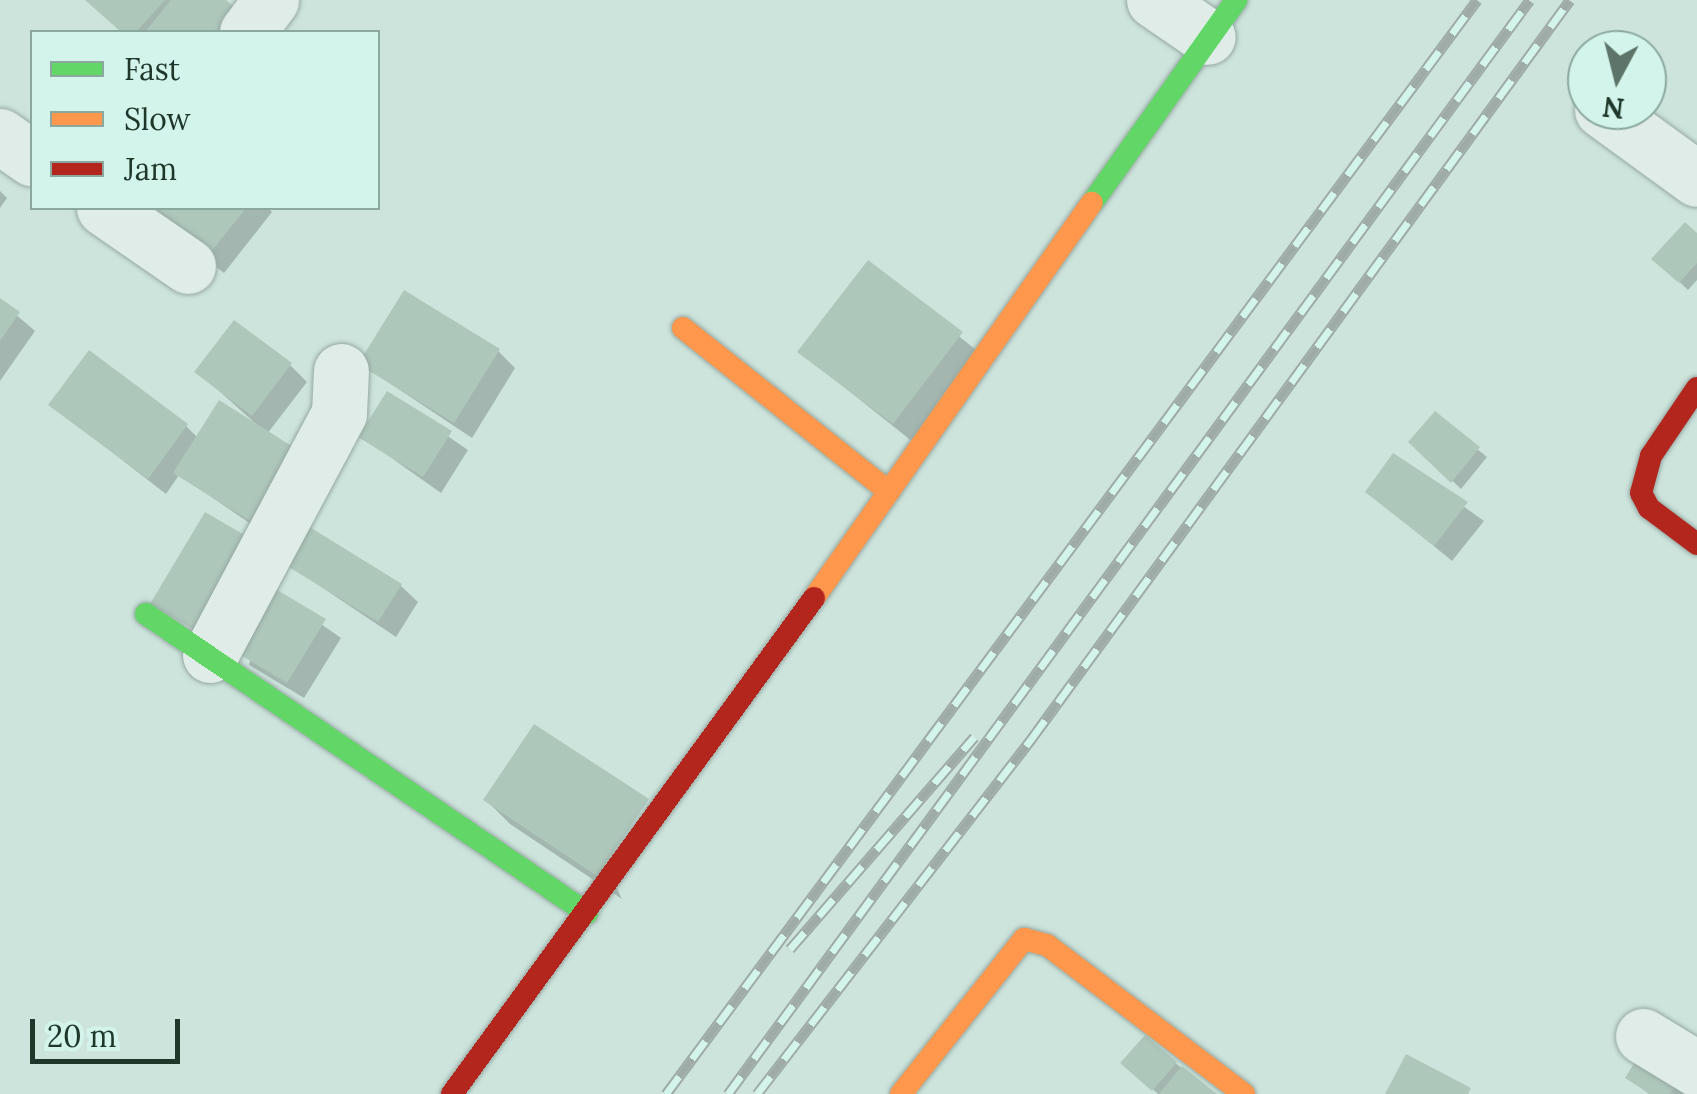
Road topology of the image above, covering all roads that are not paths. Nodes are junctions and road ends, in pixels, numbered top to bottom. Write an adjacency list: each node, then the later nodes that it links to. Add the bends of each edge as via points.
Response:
1 (1154, 0): 2 (street)
2 (1222, 18): 12 (street)
3 (1629, 130): 6 (street)
4 (0, 136): 5 (street)
5 (30, 157)
6 (1697, 180)
7 (112, 210): 8 (street)
8 (188, 266)
9 (683, 328): 12 (street)
10 (341, 371): 15 (street, via 340,413)
11 (1697, 388): 13 (street, via 1651,456 1641,493 1649,508)
12 (889, 492): 16 (street)
13 (1697, 544)
14 (146, 614): 15 (street)
15 (210, 655): 16 (street)
16 (587, 913): 19 (street)
17 (1643, 1036): 18 (street)
18 (1697, 1069)
19 (452, 1094)
20 (901, 1094): 21 (street, via 1024,939 1047,945)
21 (1244, 1094)

